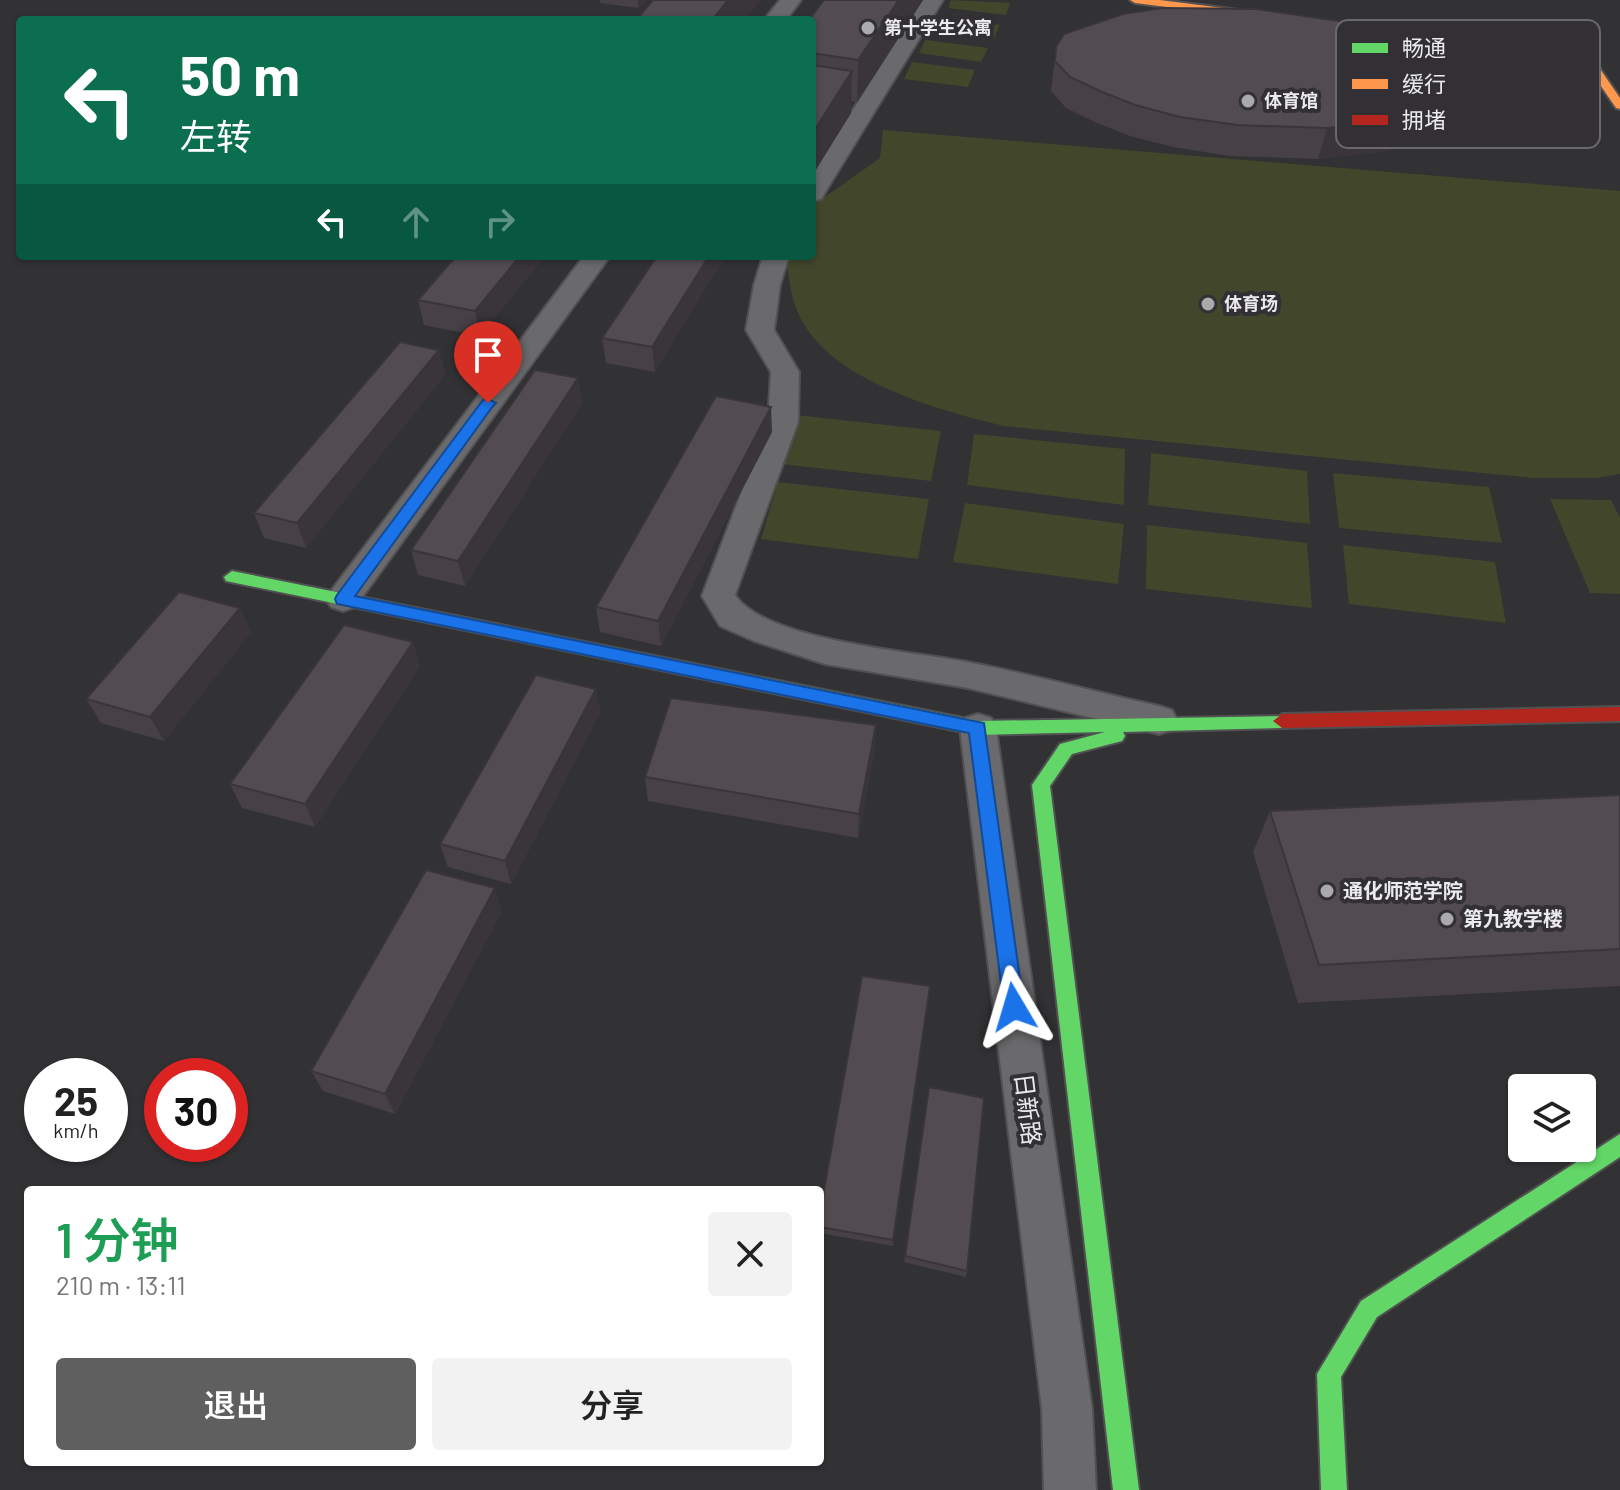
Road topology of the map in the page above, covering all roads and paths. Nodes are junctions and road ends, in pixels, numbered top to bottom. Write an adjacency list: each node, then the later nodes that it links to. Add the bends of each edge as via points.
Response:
1 (791, 0): 4 (street)
2 (933, 0): 9 (street)
3 (1135, 0): 5 (street)
4 (778, 16)
5 (1336, 25)
6 (1600, 77): 8 (street)
7 (839, 104): 9 (street)
8 (1620, 106)
9 (866, 108): 10 (street)
10 (816, 188)
11 (594, 260): 14 (street)
12 (775, 260): 16 (street, via 760,330 785,372 783,422 718,596 732,617 825,651 968,675)
13 (232, 577): 14 (street)
14 (343, 599): 17 (street)
15 (1620, 714): 16 (street)
16 (1168, 723): 17 (street); 20 (street, via 1066,749 1041,785)
17 (978, 728): 19 (street, 日新路, via 1067,1409)
18 (1620, 1144): 21 (street, via 1369,1309 1329,1374)
19 (1070, 1490)
20 (1126, 1490)
21 (1334, 1490)

